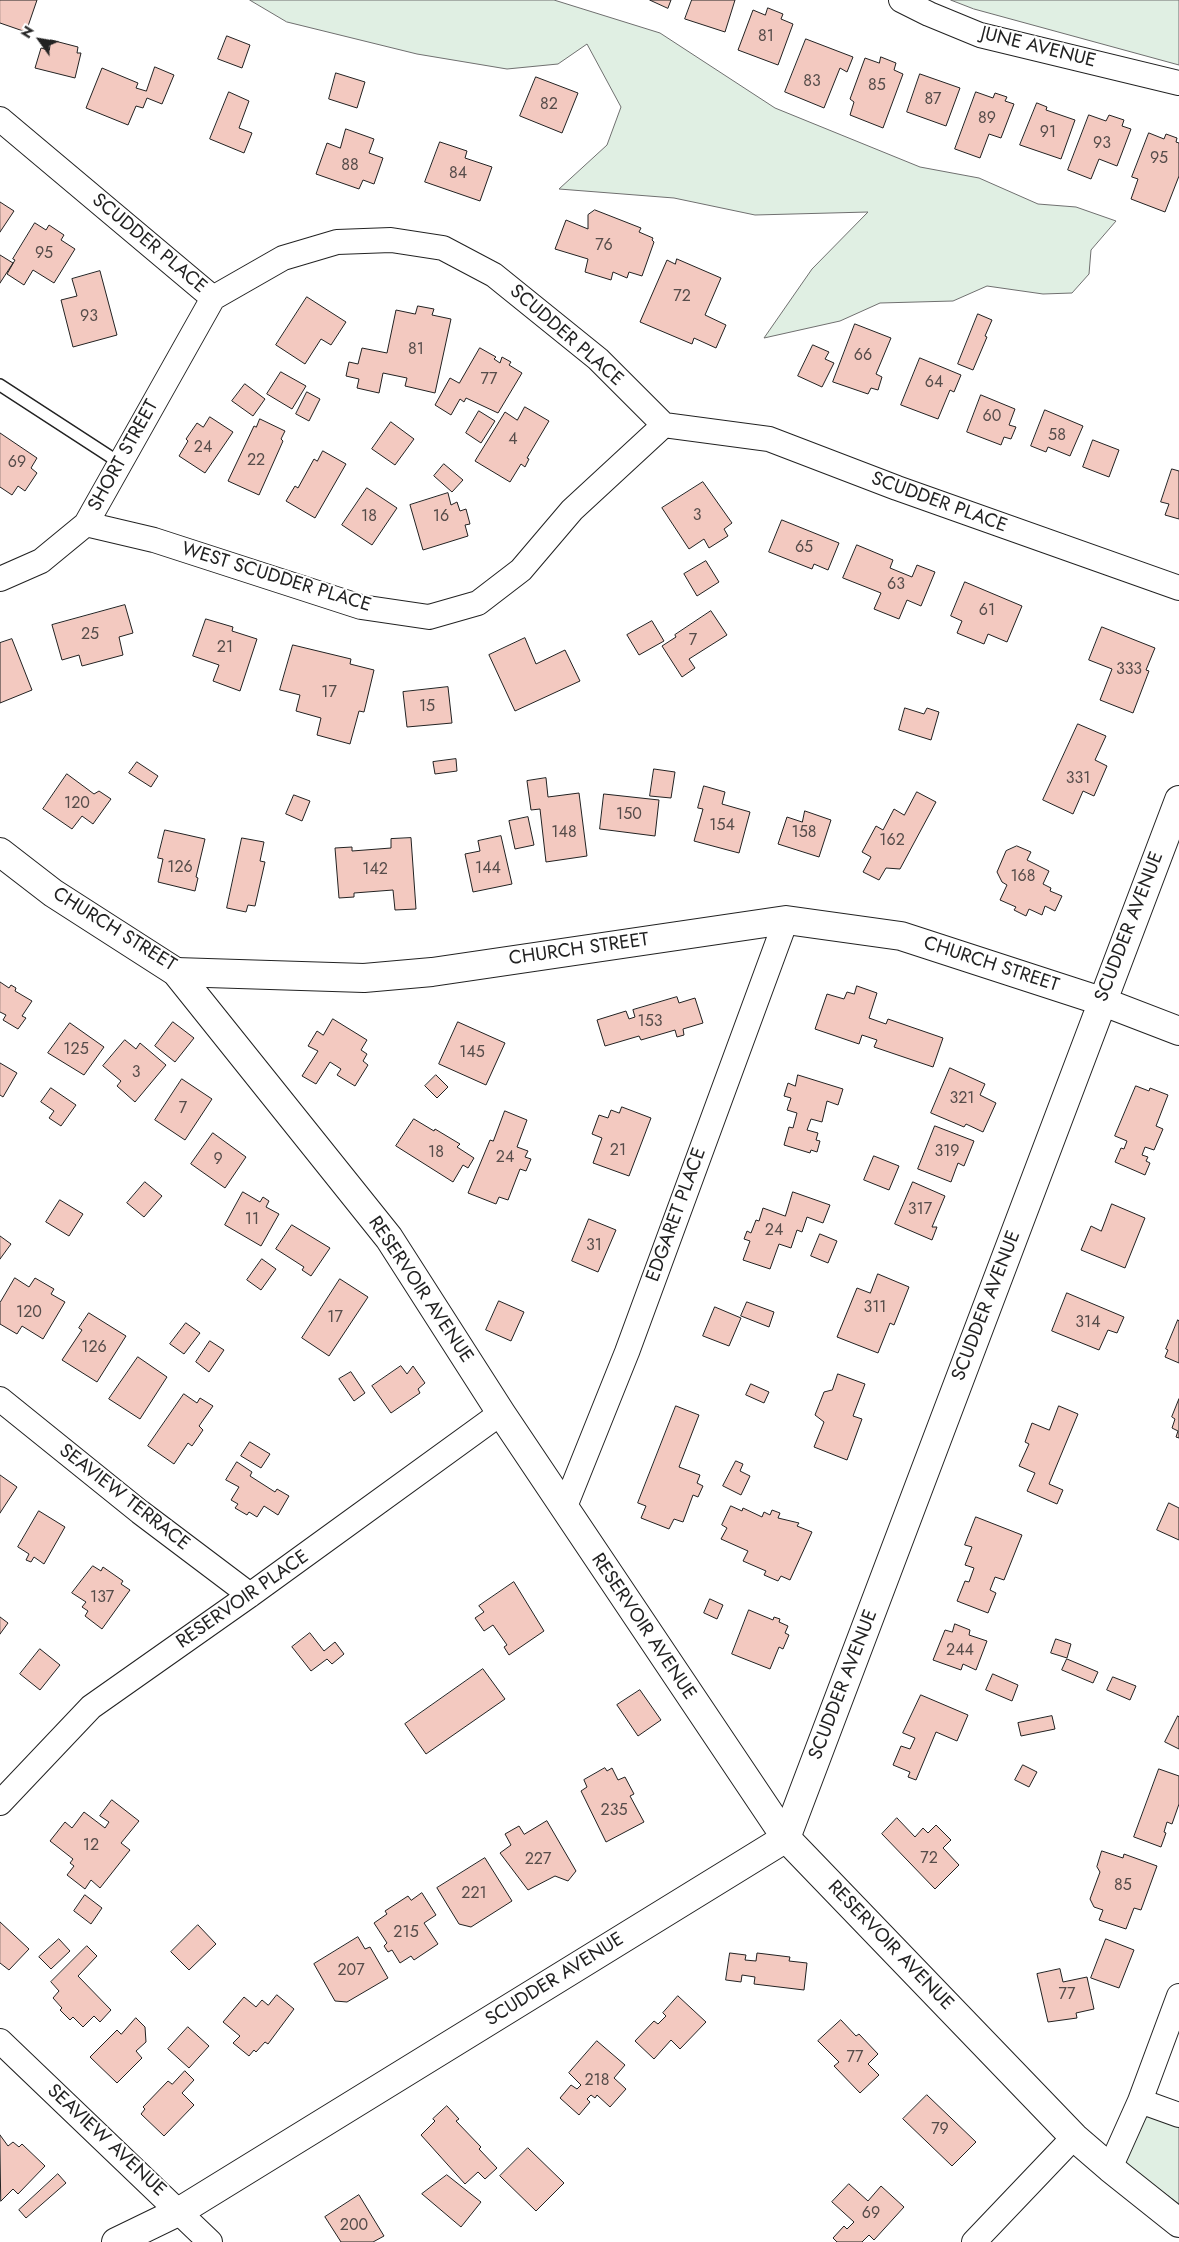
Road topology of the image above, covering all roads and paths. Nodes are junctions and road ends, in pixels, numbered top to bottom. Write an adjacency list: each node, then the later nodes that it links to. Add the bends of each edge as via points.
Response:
1 (901, 0): 2 (street, JUNE AVENUE, via 980,35)
2 (1179, 84)
3 (0, 119): 4 (street, SCUDDER PLACE)
4 (213, 298): 6 (street, SCUDDER PLACE, via 283,258 337,242 391,240 443,248 494,274 598,359); 7 (street, SHORT STREET)
5 (0, 385): 7 (lane)
6 (664, 425): 8 (street, WEST SCUDDER PLACE, via 572,510 521,570 478,604 429,617 361,607 154,540); 10 (street, SCUDDER PLACE, via 769,440)
7 (120, 463): 8 (street, SHORT STREET)
8 (86, 524): 9 (street, SHORT STREET, via 41,561)
9 (0, 578)
10 (1179, 588)
11 (1179, 800): 15 (street, SCUDDER AVENUE)
12 (0, 852): 14 (street, CHURCH STREET, via 53,893)
13 (786, 920): 14 (street, CHURCH STREET, via 432,972 364,978); 15 (street, CHURCH STREET, via 902,936); 19 (street, EDGARET PLACE, via 627,1352)
14 (176, 972): 18 (street, RESERVOIR AVENUE, via 389,1238)
15 (1101, 1002): 16 (street, CHURCH STREET); 22 (street, SCUDDER AVENUE)
16 (1179, 1031)
17 (0, 1399): 20 (street, SEAVIEW TERRACE, via 140,1512)
18 (501, 1413): 19 (street, RESERVOIR AVENUE); 20 (street, RESERVOIR PLACE)
19 (564, 1509): 22 (street, RESERVOIR AVENUE)
20 (250, 1595): 21 (street, RESERVOIR PLACE, via 91,1707)
21 (0, 1803)
22 (786, 1838): 27 (street, RESERVOIR AVENUE); 29 (street, SCUDDER AVENUE)
23 (1179, 1996): 25 (street)
24 (0, 2041): 29 (street, SEAVIEW AVENUE)
25 (1140, 2101): 26 (street); 28 (street)
26 (1179, 2115)
27 (1074, 2137): 28 (street, RESERVOIR AVENUE); 33 (street)
28 (1110, 2168): 30 (street, RESERVOIR AVENUE)
29 (180, 2211): 31 (street, SCUDDER AVENUE); 32 (street, SEAVIEW AVENUE)
30 (1179, 2223)
31 (116, 2242)
32 (210, 2242)
33 (974, 2242)

